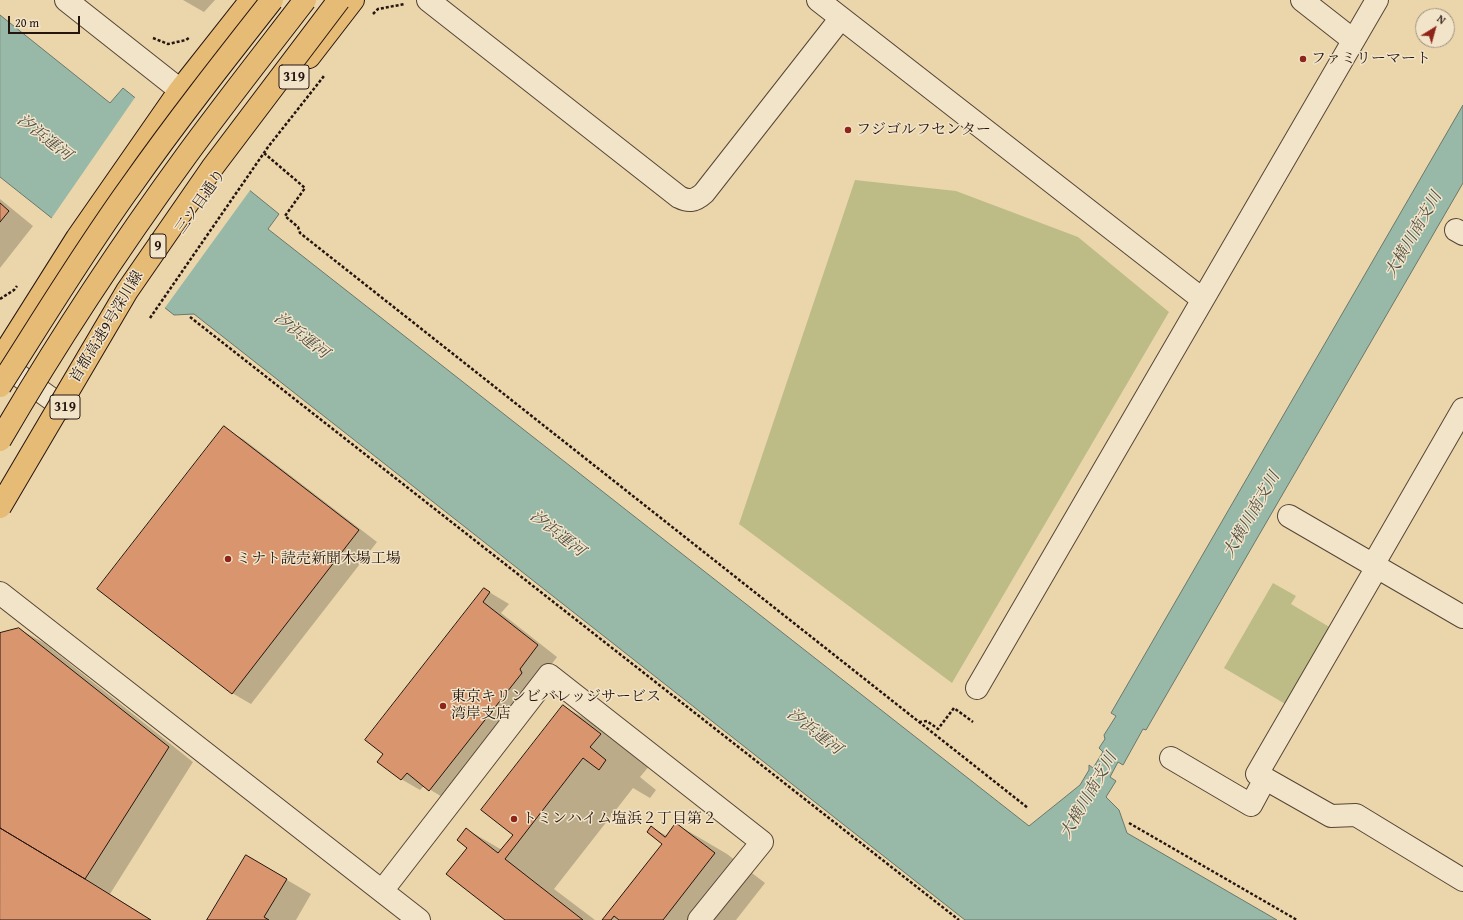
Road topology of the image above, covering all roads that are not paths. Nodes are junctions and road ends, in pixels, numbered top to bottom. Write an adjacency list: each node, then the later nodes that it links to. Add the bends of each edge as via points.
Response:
1 (66, 0): 13 (street)
2 (251, 0): 13 (main road)
3 (272, 0): 16 (main road, bridge, via 191,102 130,187)
4 (305, 0): 19 (main road, bridge, via 152,204 101,279)
5 (339, 0): 20 (main road, 首都高速9号深川線 / 9, bridge, via 212,168 127,291)
6 (353, 0): 17 (main road, 三ツ目通り / 319, via 235,153 134,298)
7 (428, 0): 11 (street, via 679,198 692,201 704,193)
8 (818, 0): 11 (street)
9 (1302, 0): 12 (street)
10 (1377, 0): 12 (street)
11 (841, 18): 14 (street)
12 (1353, 40): 14 (street)
13 (180, 90): 15 (main road, via 77,238)
14 (1202, 299): 26 (street)
15 (0, 361): 17 (street)
16 (0, 386)
17 (64, 408): 22 (main road, 三ツ目通り / 319)
18 (1463, 409): 23 (street)
19 (0, 440)
20 (0, 507)
21 (1289, 516): 23 (street)
22 (0, 517)
23 (1375, 566): 25 (street); 28 (street, via 1257,774)
24 (0, 593): 30 (street)
25 (1463, 617)
26 (977, 688)
27 (1170, 758): 28 (street, via 1251,805)
28 (1266, 779): 29 (street, via 1331,816 1356,815)
29 (1463, 880)
30 (382, 891): 31 (street); 32 (street, via 549,675 762,842)
31 (419, 920)
32 (699, 920)

